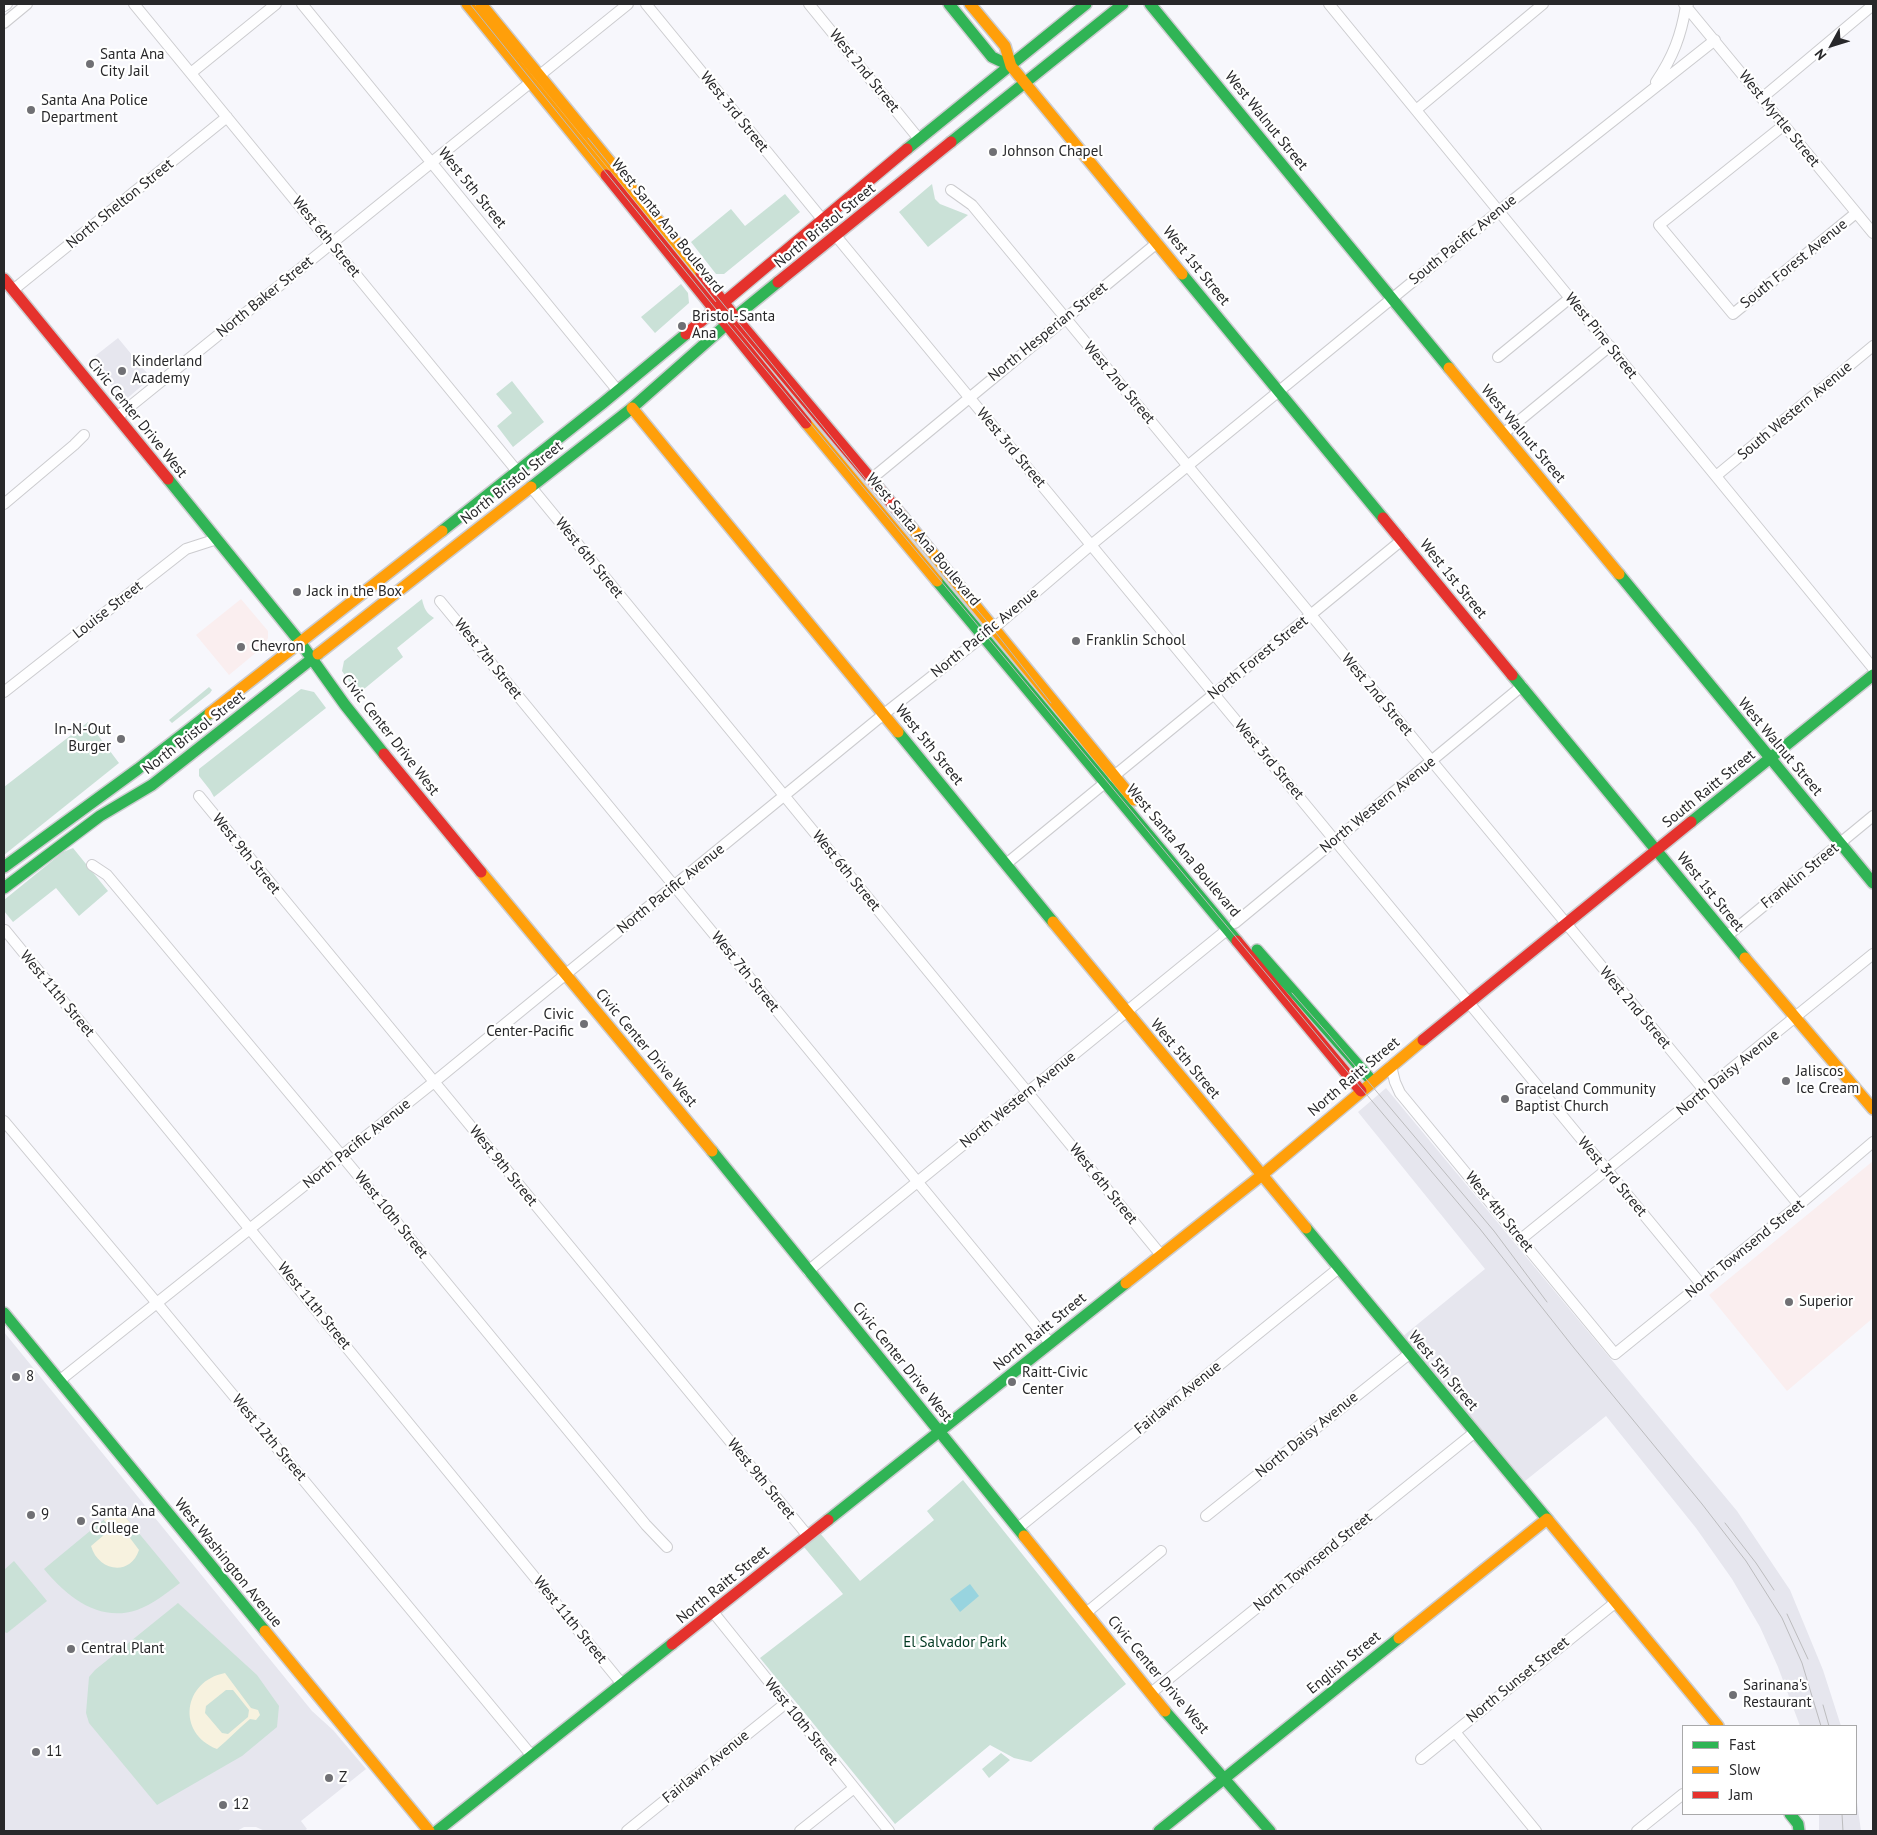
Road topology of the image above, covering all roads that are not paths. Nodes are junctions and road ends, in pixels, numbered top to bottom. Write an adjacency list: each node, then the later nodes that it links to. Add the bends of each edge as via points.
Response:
1 (7, 4): 20 (street)
2 (27, 4): 21 (street)
3 (134, 4): 24 (street, West 6th Street)
4 (276, 4): 24 (street)
5 (302, 4): 33 (street, West 5th Street)
6 (467, 4): 25 (main road, West Santa Ana Boulevard)
7 (481, 4): 25 (main road, West Santa Ana Boulevard)
8 (628, 4): 25 (street, North Baker Street)
9 (646, 4): 37 (street, West 3rd Street)
10 (809, 4): 32 (street, West 2nd Street)
11 (948, 4): 23 (main road, West 1st Street, via 992,57)
12 (970, 4): 23 (main road, West 1st Street, via 1004,46)
13 (1086, 4): 23 (main road, North Bristol Street)
14 (1123, 4): 26 (main road, North Bristol Street)
15 (1150, 4): 45 (main road, West Walnut Street)
16 (1543, 4): 29 (street)
17 (1687, 4): 22 (street, West Myrtle Street); 27 (street, South Pacific Avenue, via 1682,31 1669,63)
18 (1332, 5): 29 (street, West Pine Street)
19 (1873, 5): 28 (street)
20 (4, 6)
21 (4, 23)
22 (1715, 40): 27 (street, South Pacific Avenue); 28 (street, West Myrtle Street)
23 (1011, 66): 26 (main road, West 1st Street); 32 (main road, North Bristol Street)
24 (191, 73): 30 (street, West 6th Street)
25 (535, 79): 33 (street, North Baker Street); 46 (main road, West Santa Ana Boulevard); 47 (main road, West Santa Ana Boulevard)
26 (1024, 82): 39 (main road, North Bristol Street); 40 (main road, West 1st Street)
27 (1649, 91): 35 (street, South Pacific Avenue)
28 (1762, 98): 31 (street, West Myrtle Street)
29 (1416, 110): 35 (street, West Pine Street)
30 (227, 117): 41 (street, West 6th Street); 43 (street, North Shelton Street)
31 (1784, 125): 36 (street, West Myrtle Street); 36 (street, South Forest Avenue, via 1659,225 1732,314)
32 (919, 139): 37 (main road, North Bristol Street)
33 (432, 163): 41 (street, North Baker Street); 53 (street, West 5th Street)
34 (951, 190): 48 (street, West 2nd Street, via 972,205)
35 (1499, 211): 44 (street, West Pine Street); 45 (street, South Pacific Avenue)
36 (1856, 213): 38 (street, West Myrtle Street)
37 (822, 219): 46 (main road, North Bristol Street)
38 (1873, 233)
39 (836, 236): 49 (main road, North Bristol Street); 55 (street, West 3rd Street)
40 (1157, 243): 48 (street, North Hesperian Street); 54 (main road, West 1st Street)
41 (331, 244): 57 (street, North Baker Street); 61 (street, West 6th Street)
42 (4, 279): 43 (main road, Civic Center Drive West)
43 (13, 290): 57 (main road, Civic Center Drive West)
44 (1570, 298): 50 (street, West Pine Street); 52 (street)
45 (1391, 299): 54 (street, South Pacific Avenue); 58 (main road, West Walnut Street)
46 (724, 301): 47 (main road, North Bristol Street); 49 (main road, West Santa Ana Boulevard)
47 (715, 309): 49 (main road, West Santa Ana Boulevard); 53 (main road, North Bristol Street)
48 (1066, 318): 55 (street, North Hesperian Street); 60 (street, West 2nd Street)
49 (731, 320): 56 (main road, North Bristol Street); 63 (main road, West Santa Ana Boulevard); 72 (main road, West Santa Ana Boulevard, via 818,437)
50 (1610, 346): 58 (street); 62 (street, West Pine Street)
51 (1873, 346): 62 (street, South Western Avenue)
52 (1498, 358)
53 (618, 391): 61 (main road, North Bristol Street)
54 (1279, 391): 60 (street, North Pacific Avenue); 67 (main road, West 1st Street)
55 (969, 397): 63 (street, North Hesperian Street); 68 (street, West 3rd Street)
56 (632, 408): 64 (main road, North Bristol Street); 80 (main road, West 5th Street)
57 (117, 417): 66 (main road, Civic Center Drive West)
58 (1503, 434): 81 (main road, West Walnut Street)
59 (84, 435): 65 (street)
60 (1187, 465): 68 (street, North Pacific Avenue); 70 (street, West 2nd Street)
61 (517, 471): 73 (main road, North Bristol Street)
62 (1716, 476): 75 (street, West Pine Street)
63 (870, 480): 71 (main road, West Santa Ana Boulevard)
64 (531, 488): 74 (main road, North Bristol Street); 85 (street, West 6th Street)
65 (4, 504)
66 (217, 539): 73 (main road, Civic Center Drive West); 78 (street, Louise Street, via 186,549)
67 (1402, 540): 70 (street, North Forest Street); 77 (main road, West 1st Street)
68 (1091, 545): 71 (street, North Pacific Avenue); 79 (street, West 3rd Street)
69 (440, 601): 94 (street, West 7th Street)
70 (1311, 615): 79 (street, North Forest Street); 82 (street, West 2nd Street)
71 (993, 628): 72 (street, North Pacific Avenue); 83 (main road, West Santa Ana Boulevard)
72 (983, 636): 80 (street, North Pacific Avenue); 83 (main road, West Santa Ana Boulevard)
73 (300, 642): 74 (main road, Civic Center Drive West); 92 (main road, North Bristol Street, via 138,769)
74 (313, 659): 95 (main road, North Bristol Street, via 152,785 100,816); 101 (main road, Civic Center Drive West, via 366,732)
75 (1873, 668)
76 (1873, 675): 81 (main road, South Raitt Street)
77 (1522, 686): 82 (street, North Western Avenue); 89 (main road, West 1st Street)
78 (4, 692)
79 (1214, 694): 83 (street, North Forest Street); 87 (street, West 3rd Street)
80 (884, 714): 85 (street, North Pacific Avenue); 90 (main road, West 5th Street)
81 (1771, 759): 88 (main road, West Walnut Street); 89 (main road, South Raitt Street)
82 (1432, 761): 87 (street, North Western Avenue); 96 (street, West 2nd Street)
83 (1110, 779): 90 (street, North Forest Street); 97 (main road, West Santa Ana Boulevard)
84 (199, 796): 107 (street, West 9th Street)
85 (785, 796): 94 (street, North Pacific Avenue); 109 (street, West 6th Street)
86 (1873, 816): 88 (street, Franklin Street)
87 (1334, 840): 97 (street, North Western Avenue); 102 (street, West 3rd Street)
88 (1840, 843): 93 (main road, West Walnut Street); 99 (street, Franklin Street)
89 (1656, 850): 96 (main road, North Raitt Street); 99 (main road, West 1st Street)
90 (1006, 864): 103 (main road, West 5th Street)
91 (92, 865): 114 (street, West 10th Street, via 107,875)
92 (4, 867)
93 (1873, 883)
94 (675, 886): 101 (street, North Pacific Avenue); 117 (street, West 7th Street)
95 (4, 888)
96 (1565, 925): 102 (main road, North Raitt Street); 110 (street, West 2nd Street)
97 (1232, 926): 103 (street, North Western Avenue); 106 (main road, West Santa Ana Boulevard); 108 (main road, West Santa Ana Boulevard)
98 (5, 930): 119 (street, West 11th Street)
99 (1727, 936): 104 (main road, West 1st Street)
100 (1873, 954): 104 (street, North Daisy Avenue)
101 (566, 975): 107 (street, North Pacific Avenue); 123 (main road, Civic Center Drive West)
102 (1468, 1002): 105 (main road, North Raitt Street); 115 (street, West 3rd Street)
103 (1126, 1011): 109 (street, North Western Avenue); 116 (main road, West 5th Street)
104 (1795, 1019): 110 (street, North Daisy Avenue); 111 (main road, West 1st Street)
105 (1390, 1066): 106 (main road, North Raitt Street); 120 (street, West 4th Street, via 1400,1093)
106 (1372, 1081): 108 (main road, North Raitt Street)
107 (434, 1082): 114 (street, North Pacific Avenue); 136 (street, West 9th Street)
108 (1361, 1091): 116 (main road, North Raitt Street)
109 (1027, 1092): 117 (street, North Western Avenue); 121 (street, West 6th Street)
110 (1705, 1092): 115 (street, North Daisy Avenue); 118 (street, West 2nd Street)
111 (1873, 1109)
112 (4, 1121): 125 (street, West 12th Street)
113 (1873, 1142): 118 (street, North Townsend Street)
114 (342, 1156): 119 (street, North Pacific Avenue); 137 (street, West 10th Street, via 646,1526)
115 (1607, 1170): 120 (street, North Daisy Avenue); 124 (street, West 3rd Street)
116 (1262, 1175): 121 (main road, North Raitt Street); 122 (main road, West 5th Street)
117 (918, 1182): 123 (street, North Western Avenue); 127 (street, West 7th Street)
118 (1798, 1206): 124 (street, North Townsend Street)
119 (251, 1228): 125 (street, North Pacific Avenue); 142 (street, West 11th Street)
120 (1521, 1239): 129 (street, West 4th Street)
121 (1161, 1255): 127 (main road, North Raitt Street)
122 (1339, 1268): 128 (main road, West 5th Street); 135 (street, Fairlawn Avenue)
123 (808, 1271): 131 (main road, Civic Center Drive West)
124 (1701, 1284): 129 (street, North Townsend Street)
125 (156, 1302): 130 (street, North Pacific Avenue); 147 (street, West 12th Street)
126 (4, 1313): 130 (main road, West Washington Avenue)
127 (1050, 1343): 131 (main road, North Raitt Street)
128 (1409, 1354): 132 (main road, West 5th Street); 133 (street, North Daisy Avenue)
129 (1615, 1354)
130 (59, 1381): 154 (main road, West Washington Avenue)
131 (940, 1432): 135 (main road, Civic Center Drive West); 136 (main road, North Raitt Street)
132 (1475, 1432): 134 (main road, West 5th Street); 143 (street, North Townsend Street)
133 (1206, 1516)
134 (1547, 1519): 139 (main road, West 5th Street); 149 (main road, English Street)
135 (1018, 1528): 141 (main road, Civic Center Drive West)
136 (808, 1536): 140 (main road, North Raitt Street)
137 (667, 1547)
138 (1161, 1551): 141 (street)
139 (1616, 1602): 145 (main road, West 5th Street); 146 (street, North Sunset Street)
140 (713, 1612): 142 (main road, North Raitt Street); 144 (street, West 10th Street)
141 (1086, 1613): 143 (main road, Civic Center Drive West)
142 (622, 1684): 147 (main road, North Raitt Street)
143 (1151, 1693): 149 (main road, Civic Center Drive West)
144 (786, 1703): 150 (street, West 10th Street); 156 (street, Fairlawn Avenue)
145 (1717, 1725)
146 (1455, 1732): 148 (street, North Sunset Street); 161 (street)
147 (532, 1756): 155 (main road, North Raitt Street)
148 (1421, 1759)
149 (1225, 1778): 159 (main road, English Street); 160 (main road, Civic Center Drive West)
150 (854, 1788): 157 (street); 158 (street, West 10th Street)
151 (1682, 1795): 162 (street)
152 (1791, 1815): 153 (main road)
153 (1798, 1828): 163 (main road, via 1805,1826)
154 (429, 1831)
155 (437, 1831)
156 (627, 1831)
157 (800, 1831)
158 (889, 1831)
159 (1160, 1831)
160 (1270, 1831)
161 (1536, 1831)
162 (1639, 1831)
163 (1810, 1831)

